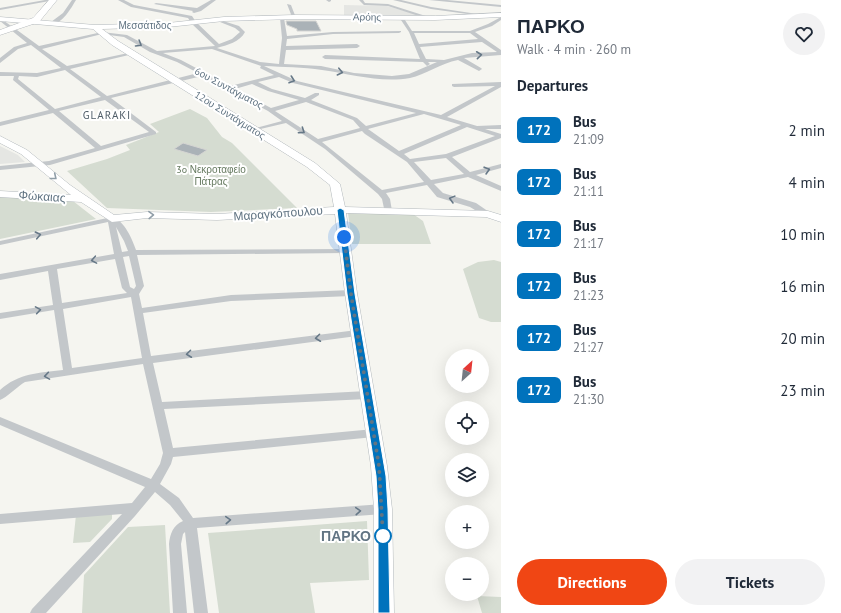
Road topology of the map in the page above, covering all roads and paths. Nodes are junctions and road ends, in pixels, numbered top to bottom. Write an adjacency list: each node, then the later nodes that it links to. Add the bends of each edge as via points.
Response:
1 (74, 0): 32 (street, via 65,14)
2 (120, 0): 16 (street)
3 (167, 0): 13 (street)
4 (214, 0): 19 (street, Μεσσάτιδος)
5 (249, 0): 6 (street)
6 (254, 0)
7 (360, 0): 26 (street, via 364,4 388,5)
8 (395, 0): 17 (street)
9 (431, 0): 12 (street)
10 (447, 1): 12 (street); 15 (street)
11 (52, 2): 18 (street); 30 (main road, via 46,17)
12 (440, 2): 17 (street)
13 (156, 4): 16 (street); 19 (street)
14 (289, 5): 23 (street)
15 (501, 6)
16 (144, 8): 21 (street)
17 (431, 8): 20 (street)
18 (0, 9)
19 (198, 10): 21 (street, Μεσσάτιδος)
20 (482, 15): 22 (street, Αρόης); 26 (street, Αρόης)
21 (188, 16): 33 (street)
22 (501, 16): 37 (street, via 490,25)
23 (294, 17): 24 (street, Αρόης); 25 (street, Αρόης)
24 (282, 18): 28 (street, Αρόης); 41 (street)
25 (401, 18): 26 (street, Αρόης); 36 (street)
26 (430, 18)
27 (0, 19): 30 (street, 6ου Συντάγματος); 39 (street)
28 (234, 19): 29 (street, Αρόης); 31 (street, Αρόης)
29 (222, 21): 31 (street, Αρόης); 45 (street, via 243,32 236,39)
30 (36, 22): 32 (street, 6ου Συντάγματος); 39 (main road)
31 (206, 22): 33 (street, Αρόης)
32 (53, 23): 34 (street, 6ου Συντάγματος)
33 (194, 23): 34 (street, Μεσσάτιδος); 45 (street)
34 (99, 30): 50 (street); 52 (street, 6ου Συντάγματος, one-way to 52, via 124,35); 54 (street, 12ου Συντάγματος)
35 (399, 32): 41 (street, via 333,33)
36 (411, 32): 37 (street); 47 (street)
37 (471, 32): 42 (street)
38 (0, 33): 39 (main road)
39 (18, 33): 40 (main road); 43 (street); 44 (street)
40 (0, 36)
41 (285, 38): 51 (street)
42 (484, 40): 47 (street); 53 (street)
43 (31, 43): 44 (street); 50 (street)
44 (22, 45): 58 (street)
45 (218, 46): 48 (street)
46 (357, 46): 49 (street)
47 (417, 46): 59 (street)
48 (211, 47): 52 (street); 62 (street)
49 (326, 47): 51 (street); 56 (street)
50 (38, 48): 65 (street)
51 (284, 48): 63 (street)
52 (155, 52): 69 (street, 6ου Συντάγματος, via 179,61)
53 (501, 52): 55 (street)
54 (131, 53): 65 (street); 72 (street, 12ου Συντάγματος)
55 (492, 53): 57 (street, one-way to 55); 61 (street)
56 (325, 57): 59 (street); 66 (street)
57 (459, 58): 60 (street); 67 (street)
58 (0, 60)
59 (424, 61): 60 (street); 64 (street)
60 (445, 61): 64 (street)
61 (501, 61)
62 (259, 64): 63 (street); 71 (street)
63 (281, 66): 66 (street)
64 (431, 67): 66 (street, one-way to 64, via 354,75 396,78 410,76)
65 (65, 68): 70 (street, via 37,75); 78 (street)
66 (324, 68)
67 (479, 69)
68 (0, 74): 70 (street)
69 (202, 74): 72 (street); 76 (street, 6ου Συντάγματος)
70 (17, 75): 81 (street, via 15,79)
71 (279, 75): 73 (street); 82 (street, one-way to 82, via 299,83)
72 (176, 81): 78 (street); 90 (street, 12ου Συντάγματος)
73 (253, 82): 76 (street); 79 (street, via 272,91)
74 (501, 84): 75 (street); 83 (street)
75 (454, 85)
76 (230, 88): 80 (street, 6ου Συντάγματος)
77 (317, 94): 79 (street)
78 (106, 98): 81 (street); 95 (street, via 154,133)
79 (306, 100): 80 (street); 89 (street, via 351,117)
80 (270, 110): 84 (street, 6ου Συντάγματος)
81 (54, 111): 85 (street); 95 (street)
82 (424, 113): 83 (street); 89 (street)
83 (442, 117): 86 (street)
84 (287, 121): 90 (street); 94 (street, 6ου Συντάγματος, one-way to 94)
85 (0, 124)
86 (467, 125): 88 (street); 96 (street)
87 (501, 127): 88 (street)
88 (475, 128): 92 (street)
89 (364, 129): 94 (street); 96 (street)
90 (254, 130): 109 (street, 12ου Συντάγματος, via 333,181)
91 (0, 132): 99 (street, via 29,147)
92 (501, 136): 97 (street)
93 (0, 138): 100 (street, via 18,148)
94 (317, 142): 106 (street, 6ου Συντάγματος)
95 (101, 148): 99 (street)
96 (399, 154): 98 (street)
97 (447, 156): 98 (street); 103 (street)
98 (409, 161): 104 (street)
99 (50, 163): 100 (street); 108 (street, via 69,180)
100 (37, 164): 102 (street); 108 (street, one-way to 108)
101 (501, 166): 103 (street, one-way to 101)
102 (0, 168)
103 (469, 175): 104 (street); 105 (street)
104 (428, 183): 106 (street); 111 (street, one-way to 104, via 472,205 442,196)
105 (501, 189)
106 (381, 192): 110 (street, via 386,199)
107 (0, 194): 108 (street, Φώκαιας)
108 (84, 199): 113 (street)
109 (340, 210): 110 (street, Μαραγκόπουλου); 113 (street, Μαραγκόπουλου, one-way to 109, via 152,215 217,217); 116 (street, 12ου Συντάγματος)
110 (388, 211): 111 (street, Μαραγκόπουλου)
111 (488, 214): 112 (street); 114 (street, Μαραγκόπουλου)
112 (501, 214)
113 (112, 219): 115 (street, one-way to 113); 117 (street, via 125,232); 118 (street)
114 (501, 219)
115 (0, 243)
116 (346, 251): 117 (street); 122 (street, 12ου Συντάγματος)
117 (132, 253): 118 (street); 121 (street, via 140,286)
118 (119, 256): 119 (street, one-way to 119); 121 (street, via 126,288)
119 (52, 267): 120 (street); 123 (street)
120 (0, 277)
121 (134, 294): 123 (street); 124 (street)
122 (351, 294): 124 (street, via 231,298); 126 (street, 12ου Συντάγματος)
123 (60, 307): 125 (street, one-way to 123); 128 (street)
124 (137, 311): 127 (street)
125 (0, 316)
126 (357, 333): 127 (street, one-way to 127); 129 (street, 12ου Συντάγματος)
127 (147, 360): 128 (street); 131 (street)
128 (68, 372): 130 (street, one-way to 130, via 23,379)
129 (367, 395): 131 (street); 133 (street, 12ου Συντάγματος)
130 (0, 396)
131 (158, 406): 134 (street)
132 (0, 421): 135 (street)
133 (374, 433): 134 (street); 137 (street, 12ου Συντάγματος)
134 (170, 453): 135 (street, via 166,465)
135 (153, 485): 136 (street); 139 (street, via 175,502)
136 (134, 508): 138 (street); 140 (street)
137 (383, 509): 139 (street, one-way to 137); 143 (street, 12ου Συντάγματος)
138 (0, 519)
139 (190, 523): 141 (street, via 178,530 176,537); 142 (street)
140 (37, 613)
141 (180, 613)
142 (201, 613)
143 (384, 613)

